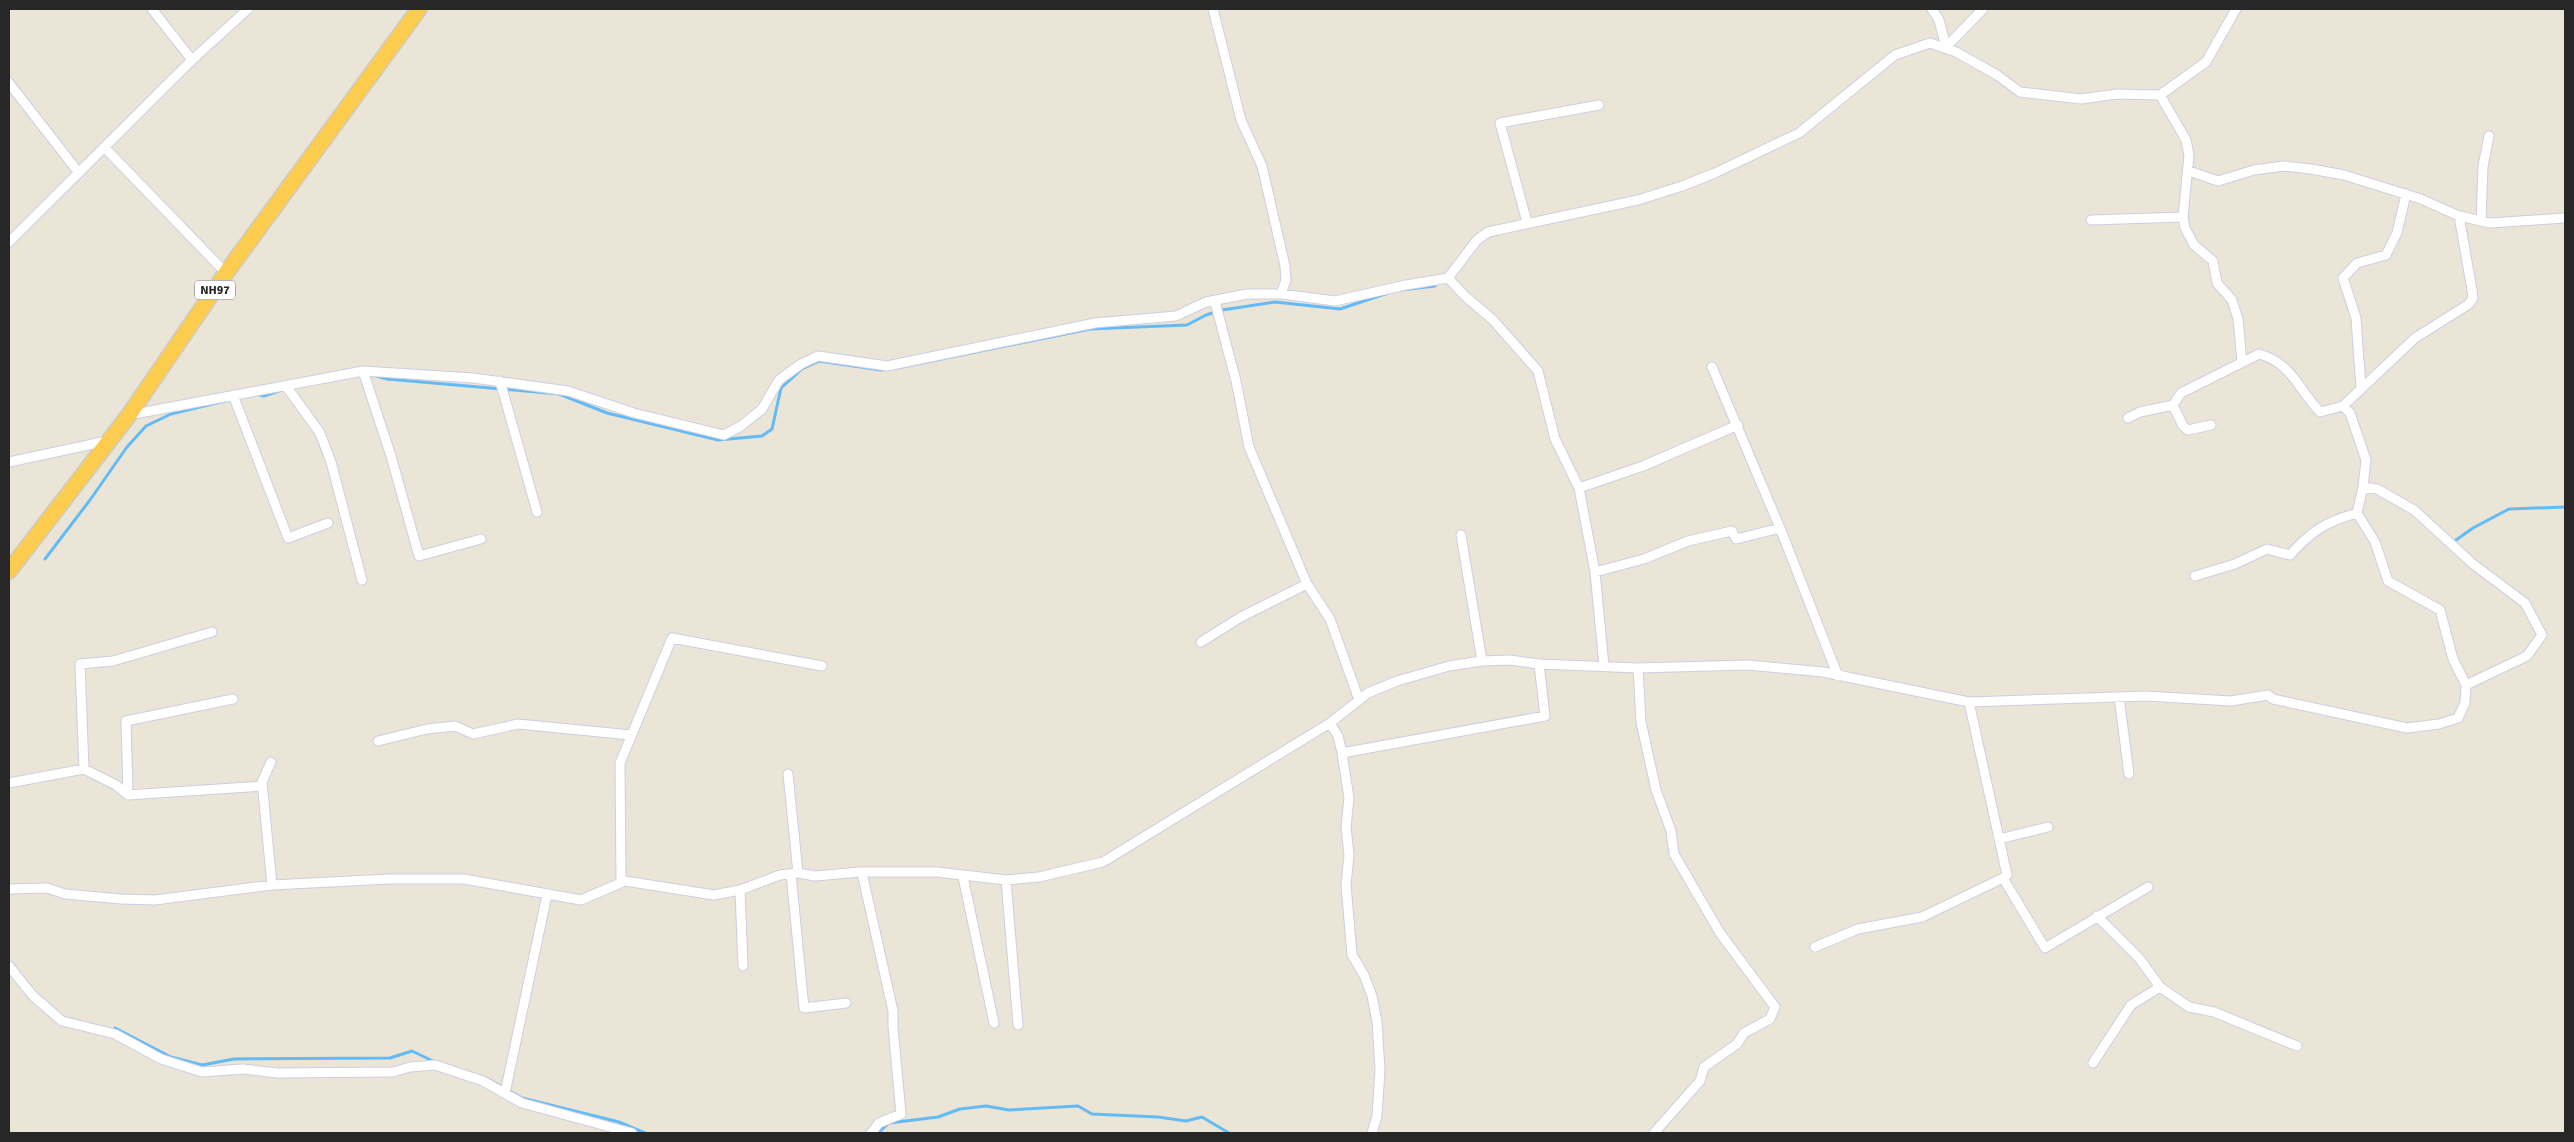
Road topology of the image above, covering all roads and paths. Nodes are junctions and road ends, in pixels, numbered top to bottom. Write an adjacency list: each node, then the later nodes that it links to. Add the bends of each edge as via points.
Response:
1 (152, 9): 9 (street)
2 (248, 9): 9 (street)
3 (419, 9): 25 (highway, NH97)
4 (1213, 9): 27 (street, via 1241,120 1262,166 1285,266 1286,280)
5 (1932, 9): 8 (street, via 1939,20)
6 (1983, 9): 8 (street)
7 (2236, 9): 11 (street, via 2206,62)
8 (1946, 47): 11 (street, via 1997,75 2020,92 2081,99 2117,94); 23 (street, via 1930,43 1895,55 1799,133 1715,173 1638,200)
9 (192, 60): 14 (street)
10 (9, 83): 16 (street)
11 (2160, 95): 15 (street, via 2186,140 2190,155)
12 (1599, 105): 23 (street, via 1500,123)
13 (2489, 136): 22 (street, via 2483,166)
14 (104, 147): 16 (street); 25 (street)
15 (2189, 171): 17 (street, via 2218,181 2254,170 2284,166 2344,175); 19 (street)
16 (79, 173): 24 (street)
17 (2406, 194): 18 (street); 34 (street, via 2397,234 2386,255 2357,263 2343,278 2356,318)
18 (2458, 216): 22 (street); 34 (street, via 2473,298 2469,304 2415,338)
19 (2183, 217): 21 (street); 29 (street, via 2194,245 2213,261 2217,283 2232,300 2238,319)
20 (2565, 218): 22 (street, via 2490,224)
21 (2091, 220)
22 (2481, 221)
23 (1527, 222): 26 (street, via 1488,232)
24 (9, 242)
25 (226, 273): 38 (highway, NH97)
26 (1448, 278): 27 (street, via 1335,301); 45 (street, via 1493,320 1538,371 1555,439)
27 (1281, 294): 28 (street, via 1247,294)
28 (1216, 302): 32 (street, via 1206,302 1176,316 1095,323 887,366 818,356 779,380 762,409 724,435 634,413 568,391); 56 (street, via 1249,447)
29 (2242, 362): 36 (street, via 2181,393); 37 (street, via 2259,354 2273,358 2286,367 2320,412)
30 (1712, 367): 40 (street)
31 (363, 371): 32 (street); 33 (street); 51 (street, via 419,556)
32 (500, 381): 46 (street)
33 (286, 386): 35 (street); 55 (street, via 320,433 331,462)
34 (2361, 389): 37 (street)
35 (233, 395): 38 (street); 48 (street, via 288,538)
36 (2173, 406): 39 (street, via 2140,412); 41 (street, via 2188,430)
37 (2343, 406): 44 (street, via 2350,414 2366,460)
38 (129, 415): 42 (highway, NH97)
39 (2128, 418)
40 (1738, 425): 45 (street, via 1643,466); 49 (street)
41 (2211, 425)
42 (107, 441): 43 (street); 52 (highway, NH97)
43 (9, 462)
44 (2363, 487): 47 (street); 65 (street, via 2377,489 2414,510 2473,564 2524,603 2542,636 2526,656)
45 (1579, 488): 53 (street)
46 (538, 512)
47 (2357, 513): 54 (street, via 2330,521 2304,539 2290,555 2267,549); 65 (street, via 2375,542 2388,581 2440,610 2453,659)
48 (328, 523)
49 (1780, 528): 53 (street, via 1736,539 1732,531 1688,541 1644,559); 64 (street)
50 (1461, 535): 59 (street)
51 (481, 539)
52 (9, 571)
53 (1595, 572): 62 (street)
54 (2196, 576)
55 (362, 580)
56 (1307, 584): 58 (street, via 1241,617); 68 (street, via 1330,619)
57 (212, 632): 75 (street, via 113,661 80,664)
58 (1201, 642)
59 (1482, 661): 60 (street); 68 (street, via 1449,666 1397,681)
60 (1539, 664): 62 (street); 73 (street, via 1545,716)
61 (822, 666): 71 (street, via 672,638)
62 (1604, 666): 63 (street)
63 (1638, 668): 64 (street, via 1748,665); 108 (street, via 1641,722 1674,854 1720,933 1775,1007 1770,1019 1744,1033 1737,1044 1704,1067 1700,1081)
64 (1838, 676): 69 (street)
65 (2466, 685): 66 (street, via 2465,703 2458,718 2407,728 2273,699 2268,695 2231,701)
66 (2119, 697): 69 (street); 77 (street)
67 (233, 699): 80 (street, via 126,721)
68 (1359, 700): 70 (street)
69 (1969, 702): 82 (street)
70 (1330, 723): 73 (street, via 1338,736); 87 (street, via 1103,862 1039,877)
71 (631, 734): 72 (street, via 518,724 473,734 455,726 436,728); 88 (street, via 620,763)
72 (378, 741)
73 (1342, 753): 107 (street, via 1348,798 1346,885 1352,955 1372,996 1377,1022 1380,1070 1377,1116)
74 (271, 762): 79 (street)
75 (84, 769): 78 (street); 80 (street, via 116,785)
76 (788, 774): 83 (street)
77 (2129, 774)
78 (9, 783)
79 (262, 786): 80 (street); 89 (street)
80 (128, 795)
81 (2048, 827): 82 (street)
82 (1999, 839): 86 (street, via 2007,875)
83 (795, 874): 84 (street); 92 (street, via 780,875); 99 (street, via 804,1008)
84 (862, 874): 85 (street, via 937,872); 106 (street, via 893,1011 901,1114 879,1123)
85 (963, 877): 87 (street); 100 (street)
86 (2003, 878): 94 (street, via 2045,948); 95 (street, via 1922,917 1858,929)
87 (1006, 880): 101 (street)
88 (621, 883): 92 (street, via 626,881 714,895); 93 (street, via 581,900)
89 (272, 885): 91 (street, via 155,900 65,894 47,888); 93 (street, via 464,879)
90 (2148, 887): 94 (street)
91 (9, 889)
92 (740, 890): 97 (street)
93 (547, 894): 104 (street)
94 (2097, 916): 98 (street, via 2139,958)
95 (1815, 947)
96 (9, 966): 104 (street, via 34,996 62,1020 115,1034 161,1059 202,1072 243,1069 277,1073 393,1072 435,1065 483,1081)
97 (743, 966)
98 (2160, 987): 102 (street, via 2189,1008 2214,1012); 103 (street, via 2131,1005)
99 (846, 1003)
100 (994, 1023)
101 (1018, 1025)
102 (2297, 1046)
103 (2093, 1063)
104 (505, 1093): 105 (street, via 522,1102)
105 (632, 1133)
106 (871, 1133)
107 (1372, 1133)
108 (1654, 1133)

